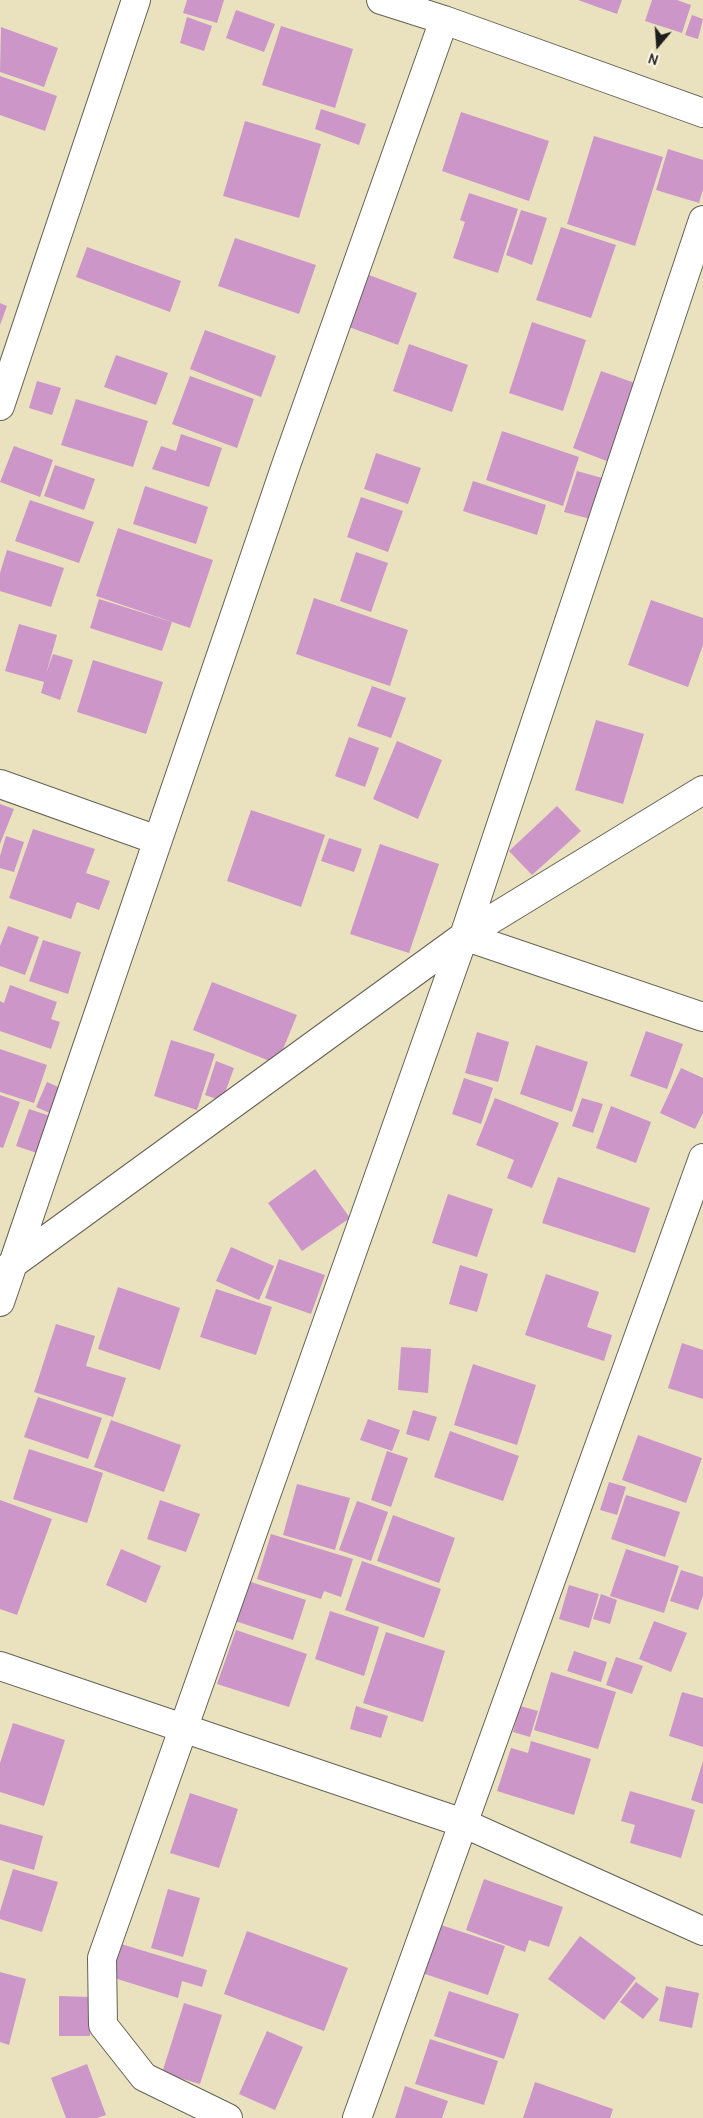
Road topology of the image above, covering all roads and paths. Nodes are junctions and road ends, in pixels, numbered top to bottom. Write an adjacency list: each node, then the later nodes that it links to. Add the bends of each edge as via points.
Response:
1 (136, 0): 6 (street)
2 (381, 0): 3 (street)
3 (444, 20): 4 (street); 9 (street, via 286,465)
4 (703, 112)
5 (703, 220): 10 (street)
6 (0, 406)
7 (0, 784): 9 (street)
8 (703, 790): 10 (street)
9 (158, 840): 13 (street)
10 (464, 936): 11 (street); 13 (street); 16 (street)
11 (703, 1017)
12 (703, 1158): 17 (street)
13 (6, 1268): 14 (street)
14 (0, 1302)
15 (0, 1666): 16 (street)
16 (184, 1729): 17 (street); 19 (street, via 102,1958 103,2025 144,2077)
17 (463, 1824): 18 (street); 20 (street)
18 (703, 1931)
19 (228, 2118)
20 (357, 2118)

